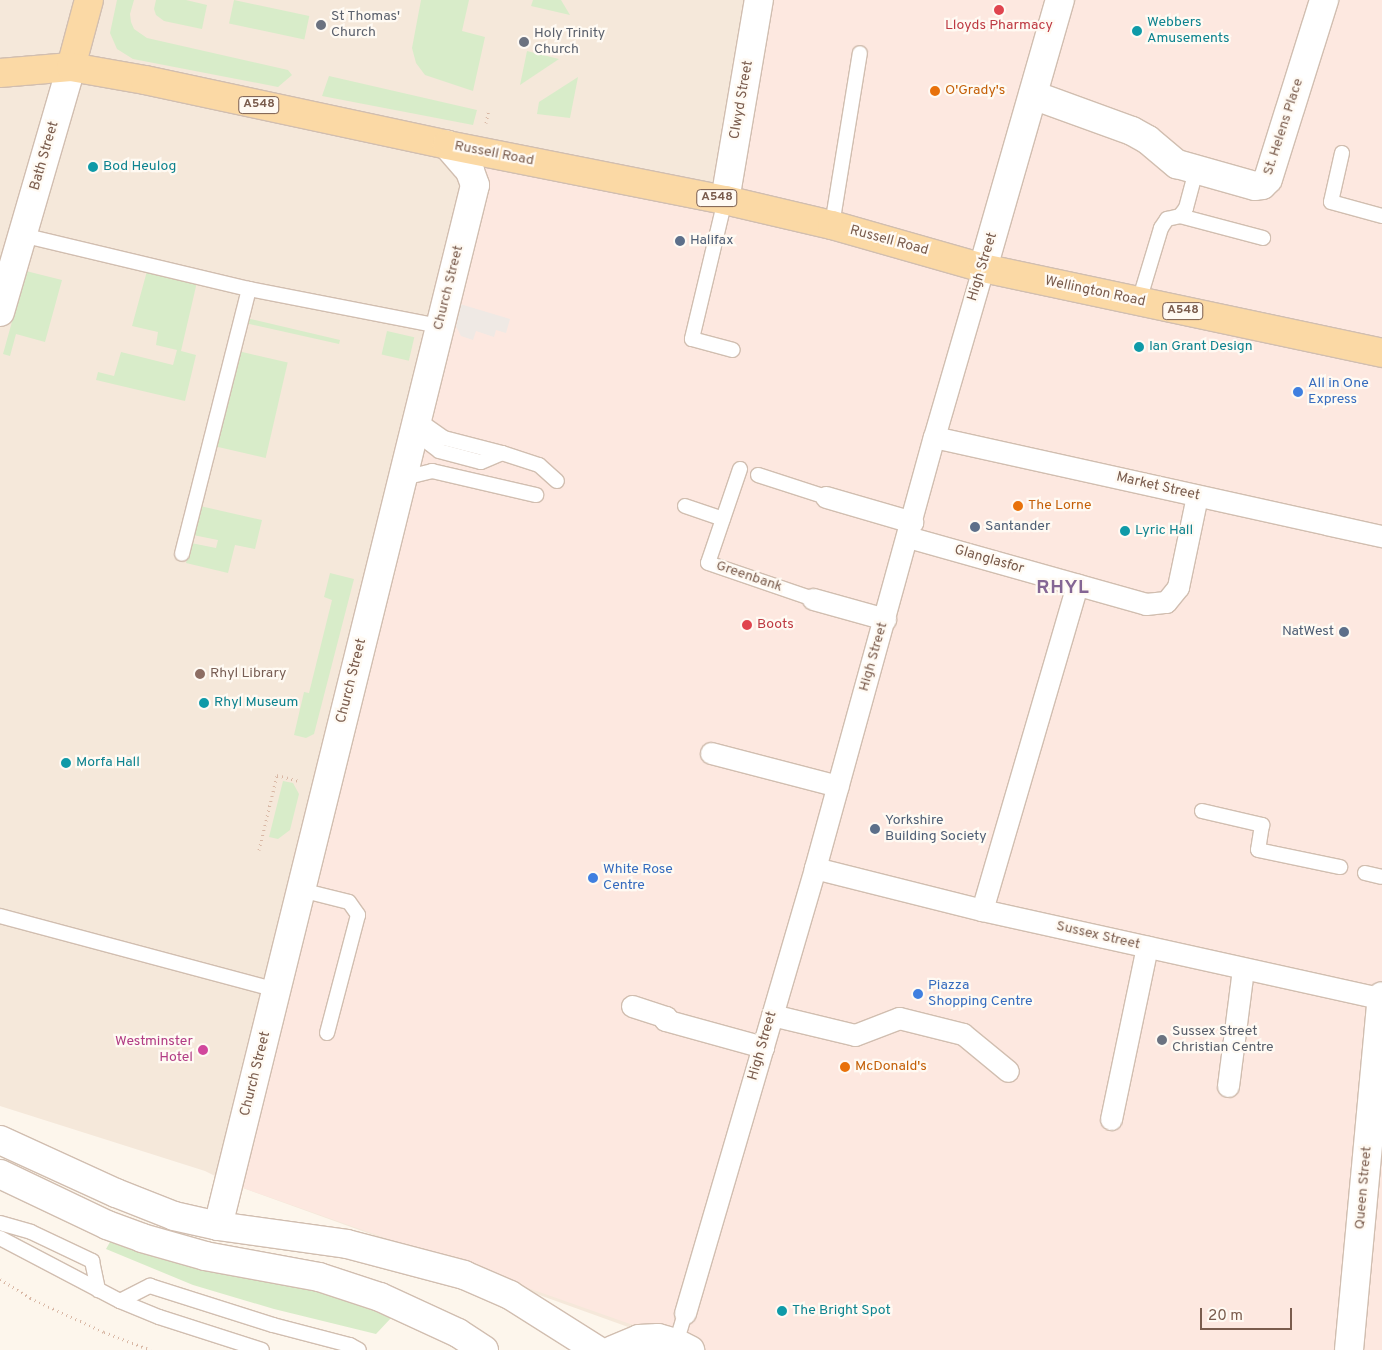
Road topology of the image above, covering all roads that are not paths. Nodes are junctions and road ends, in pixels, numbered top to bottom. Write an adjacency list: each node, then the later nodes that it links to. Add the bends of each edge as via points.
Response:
1 (89, 0): 6 (main road, Bath Street)
2 (759, 0): 12 (street, Clwyd Street)
3 (1060, 0): 8 (street, High Street)
4 (1324, 0): 11 (street, St. Helens Place, via 1266,182 1255,186)
5 (860, 53): 15 (lane)
6 (71, 68): 7 (main road, Russell Road / A548); 9 (main road, Russell Road / A548, via 155,82); 16 (street, Bath Street)
7 (0, 73)
8 (1033, 95): 11 (street, St. Helens Place, via 1132,130 1177,164); 18 (street, High Street)
9 (446, 145): 12 (main road, Russell Road / A548); 22 (street, Church Street, via 470,171 475,185)
10 (1342, 153): 14 (lane, via 1331,202)
11 (1196, 171): 13 (lane, via 1186,208)
12 (726, 200): 15 (main road, Russell Road / A548); 23 (lane, via 692,339)
13 (1180, 216): 17 (lane); 20 (lane, via 1167,219 1161,228)
14 (1382, 216)
15 (832, 225): 18 (main road, Russell Road / A548)
16 (22, 235): 19 (lane); 21 (street, Bath Street)
17 (1264, 238)
18 (983, 268): 20 (main road, Wellington Road / A548); 26 (street, High Street)
19 (248, 289): 22 (lane); 38 (lane)
20 (1139, 301): 24 (main road, Wellington Road / A548)
21 (0, 312)
22 (440, 326): 25 (street, Church Street)
23 (733, 350)
24 (1382, 354)
25 (415, 426): 29 (lane, via 440,451 481,462 502,453 539,465); 30 (street, Church Street)
26 (934, 437): 32 (street, Market Street); 36 (street, High Street)
27 (740, 469): 35 (lane, Greenbank)
28 (758, 475): 33 (lane)
29 (556, 481)
30 (399, 490): 31 (lane, via 412,476 432,471); 49 (street, Church Street)
31 (536, 496)
32 (1196, 496): 37 (street, Market Street); 39 (street, Glanglasfor, via 1178,587 1166,602 1146,604)
33 (826, 497): 36 (street)
34 (685, 506): 35 (lane)
35 (723, 519): 40 (lane, Greenbank, via 708,563)
36 (910, 529): 39 (street, Glanglasfor); 41 (street, High Street)
37 (1382, 536)
38 (182, 554)
39 (1077, 585): 50 (street)
40 (813, 599): 41 (street, Greenbank)
41 (885, 619): 43 (street, High Street)
42 (711, 753): 43 (street)
43 (838, 786): 46 (street, High Street)
44 (1202, 811): 45 (lane, via 1262,825 1258,850)
45 (1340, 867)
46 (815, 868): 50 (street, Sussex Street); 57 (street, High Street)
47 (1365, 873): 48 (lane)
48 (1382, 877)
49 (301, 890): 54 (street, Church Street); 58 (lane, via 348,902 358,915)
50 (982, 910): 52 (street, Sussex Street)
51 (0, 916): 54 (lane)
52 (1147, 947): 53 (street, Sussex Street); 62 (street)
53 (1243, 968): 55 (street, Sussex Street); 61 (street)
54 (276, 990): 66 (street, Church Street)
55 (1382, 998): 77 (street, Queen Street)
56 (632, 1006): 59 (street, via 666,1017 665,1020)
57 (772, 1015): 59 (street, High Street); 60 (street, via 855,1035 899,1018 963,1034)
58 (327, 1033)
59 (763, 1047): 70 (street, High Street)
60 (1008, 1071)
61 (1228, 1086)
62 (1111, 1119)
63 (0, 1140): 66 (street, via 174,1216)
64 (0, 1174): 74 (street, via 142,1238 204,1256 319,1277 380,1297 458,1333)
65 (0, 1223): 68 (lane, via 30,1232 92,1260)
66 (218, 1226): 75 (street, via 347,1244 464,1275 510,1295)
67 (0, 1238): 68 (lane)
68 (98, 1290): 69 (lane)
69 (120, 1301): 72 (lane); 73 (lane, via 150,1286)
70 (685, 1313): 71 (lane)
71 (683, 1346): 76 (street, via 658,1338 639,1339)
72 (262, 1350)
73 (359, 1350)
74 (484, 1350)
75 (597, 1350)
76 (613, 1350)
77 (1349, 1350)

